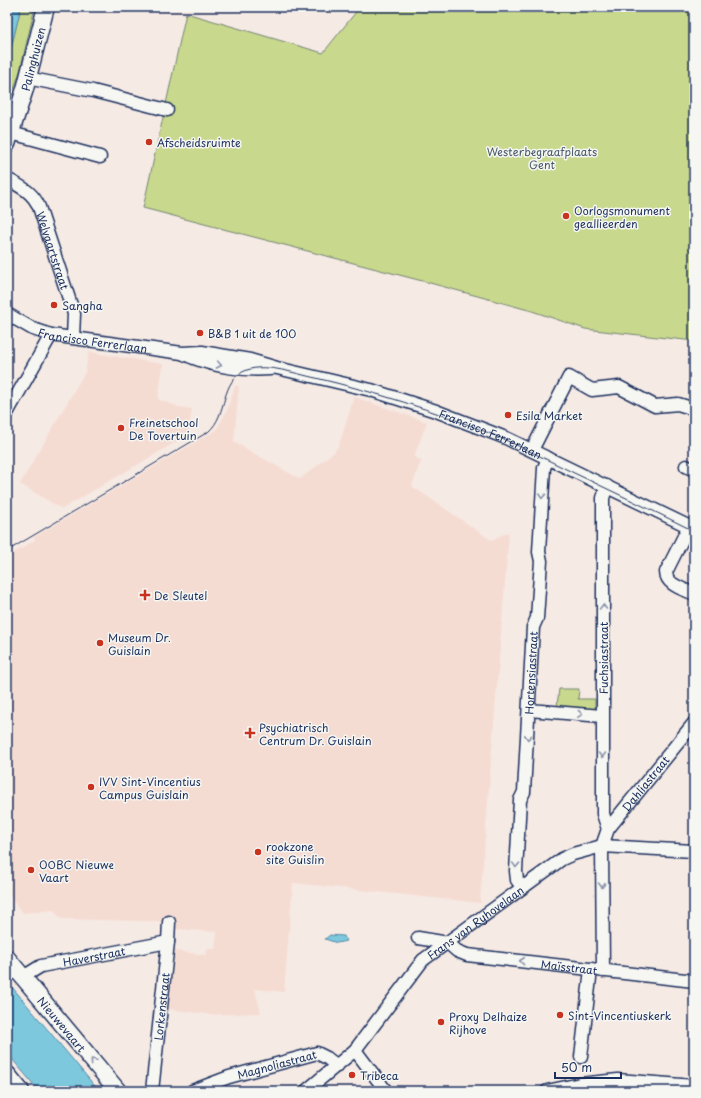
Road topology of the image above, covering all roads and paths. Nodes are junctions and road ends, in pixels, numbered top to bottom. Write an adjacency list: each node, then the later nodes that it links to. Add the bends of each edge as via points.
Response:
1 (46, 7): 2 (main road, Palinghuizen)
2 (27, 78): 3 (street, via 93,91); 4 (main road, Palinghuizen)
3 (167, 110)
4 (9, 138): 5 (street, Palinghuizen)
5 (100, 157)
6 (7, 179): 9 (street, Welvaartstraat, via 29,192 39,207 74,314)
7 (7, 314): 8 (street, Francisco Ferrerlaan, via 33,329)
8 (51, 335): 9 (street, Francisco Ferrerlaan); 11 (street)
9 (73, 337): 12 (street, Francisco Ferrerlaan, via 250,360 403,400)
10 (694, 409): 12 (street, via 678,404 655,406 619,387 592,390 569,377)
11 (7, 413)
12 (532, 450): 13 (street, Francisco Ferrerlaan)
13 (548, 458): 14 (street, Francisco Ferrerlaan); 17 (street, Hortensiastraat, one-way to 17, via 544,468 537,618 533,627)
14 (607, 486): 15 (street, Francisco Ferrerlaan); 18 (street, Fuchsiastraat, one-way to 14, via 603,498)
15 (691, 527): 16 (street, via 666,572 666,578)
16 (694, 594)
17 (529, 710): 18 (street, one-way to 18); 23 (street, Hortensiastraat, one-way to 23, via 516,871 517,880)
18 (602, 716): 20 (street, Fuchsiastraat, one-way to 20, via 603,814)
19 (694, 723): 20 (street, Dahliastraat)
20 (608, 829): 21 (street, Dahliastraat)
21 (602, 846): 22 (street, Frans van Ryhovelaan); 23 (street, Frans van Ryhovelaan, via 562,859); 29 (street, one-way to 29)
22 (694, 851)
23 (522, 887): 27 (street, Frans van Ryhovelaan)
24 (169, 922): 26 (street, Lorkenstraat)
25 (418, 938): 27 (street)
26 (168, 942): 30 (street, Haverstraat, via 41,966); 39 (street, Lorkenstraat)
27 (448, 943): 29 (street, Maïsstraat, one-way to 27, via 467,955); 32 (street, Frans van Ryhovelaan, via 423,960)
28 (7, 958): 30 (main road, Nieuwevaart)
29 (597, 970): 31 (street, Maïsstraat); 33 (street)
30 (23, 977): 38 (main road, Nieuwevaart, one-way to 30)
31 (694, 981)
32 (355, 1050): 34 (street, Frans van Ryhovelaan); 42 (street)
33 (581, 1057)
34 (337, 1066): 40 (street, Magnoliastraat, via 317,1053 229,1077); 41 (street, Frans van Ryhovelaan)
35 (7, 1074): 37 (main road)
36 (694, 1086): 43 (street, via 618,1080)
37 (21, 1091)
38 (118, 1091)
39 (152, 1091)
40 (192, 1091)
41 (306, 1091)
42 (386, 1091)
43 (547, 1091)

